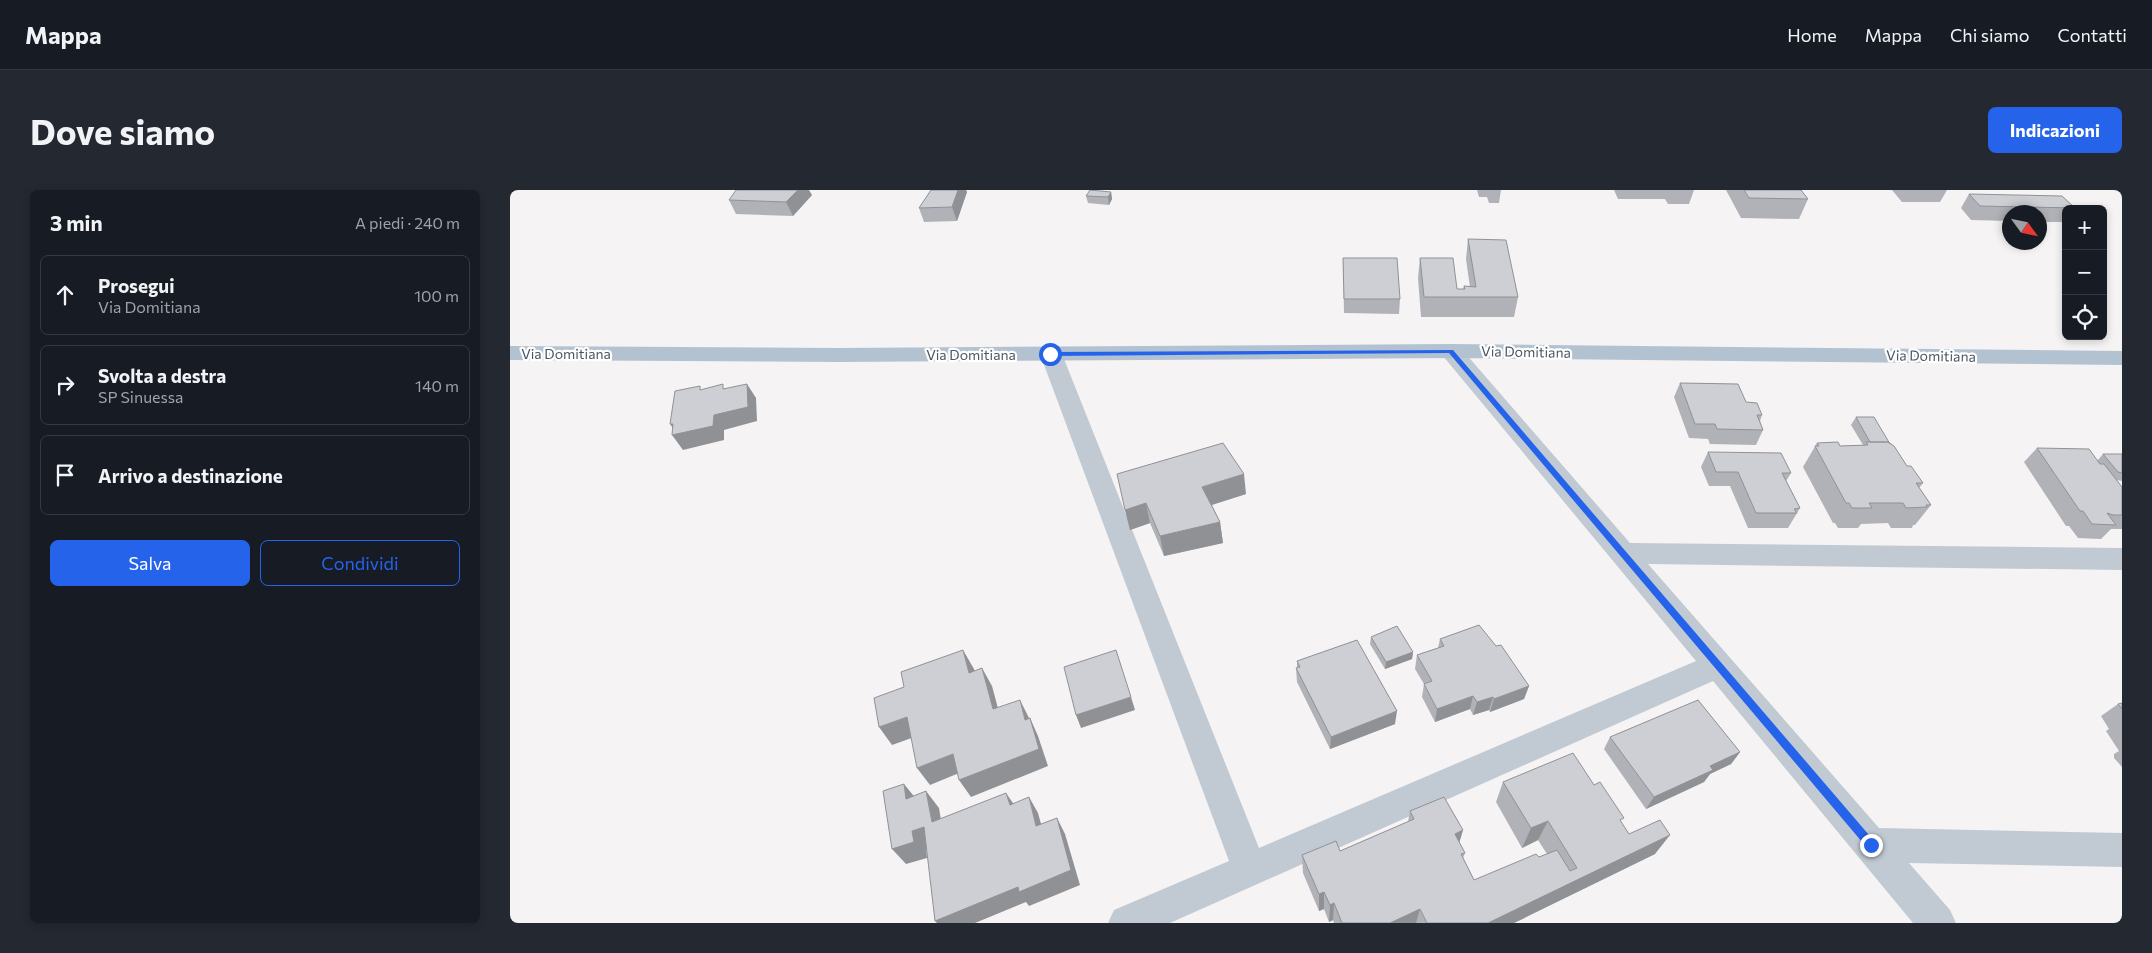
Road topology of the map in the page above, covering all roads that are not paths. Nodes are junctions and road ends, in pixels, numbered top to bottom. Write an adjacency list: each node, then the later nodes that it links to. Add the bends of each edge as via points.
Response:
1 (1450, 351): 3 (main road, Via Domitiana); 4 (main road, Via Domitiana); 5 (street)
2 (510, 353): 3 (main road, Via Domitiana)
3 (1050, 354): 10 (street)
4 (2122, 358)
5 (1622, 553): 6 (street); 7 (street)
6 (2122, 559)
7 (1718, 665): 8 (street); 10 (street)
8 (1871, 845): 9 (street); 12 (street)
9 (2122, 850)
10 (1250, 870): 11 (street)
11 (1127, 923)
12 (1937, 923)

